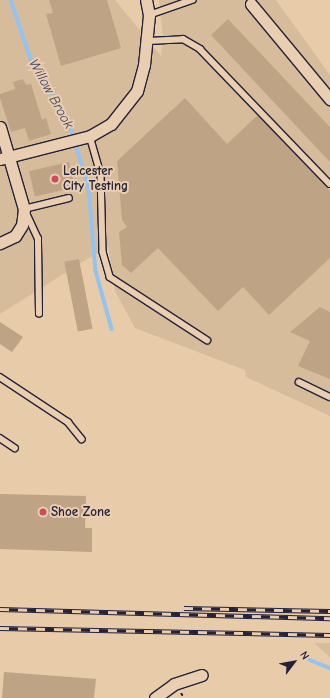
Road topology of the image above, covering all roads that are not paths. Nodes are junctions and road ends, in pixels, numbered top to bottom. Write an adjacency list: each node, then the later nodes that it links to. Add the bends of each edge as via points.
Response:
1 (146, 0): 4 (street)
2 (192, 0): 4 (lane)
3 (251, 4): 6 (street)
4 (149, 15): 5 (street)
5 (148, 41): 8 (street, via 137,91 111,124); 10 (lane, via 183,39 200,49)
6 (330, 99)
7 (0, 127): 9 (street)
8 (90, 136): 9 (street); 15 (lane, via 101,174 103,252 110,277)
9 (5, 158): 12 (street)
10 (330, 184)
11 (69, 198): 12 (lane)
12 (24, 209): 13 (street, via 22,225 15,236); 14 (lane, via 38,239 42,290)
13 (0, 243)
14 (39, 314)
15 (207, 340)
16 (0, 377): 20 (lane, via 68,422)
17 (299, 382): 18 (lane)
18 (330, 397)
19 (0, 438): 21 (lane)
20 (82, 439)
21 (15, 448)
22 (202, 675): 23 (street, via 174,684)
23 (155, 698)

